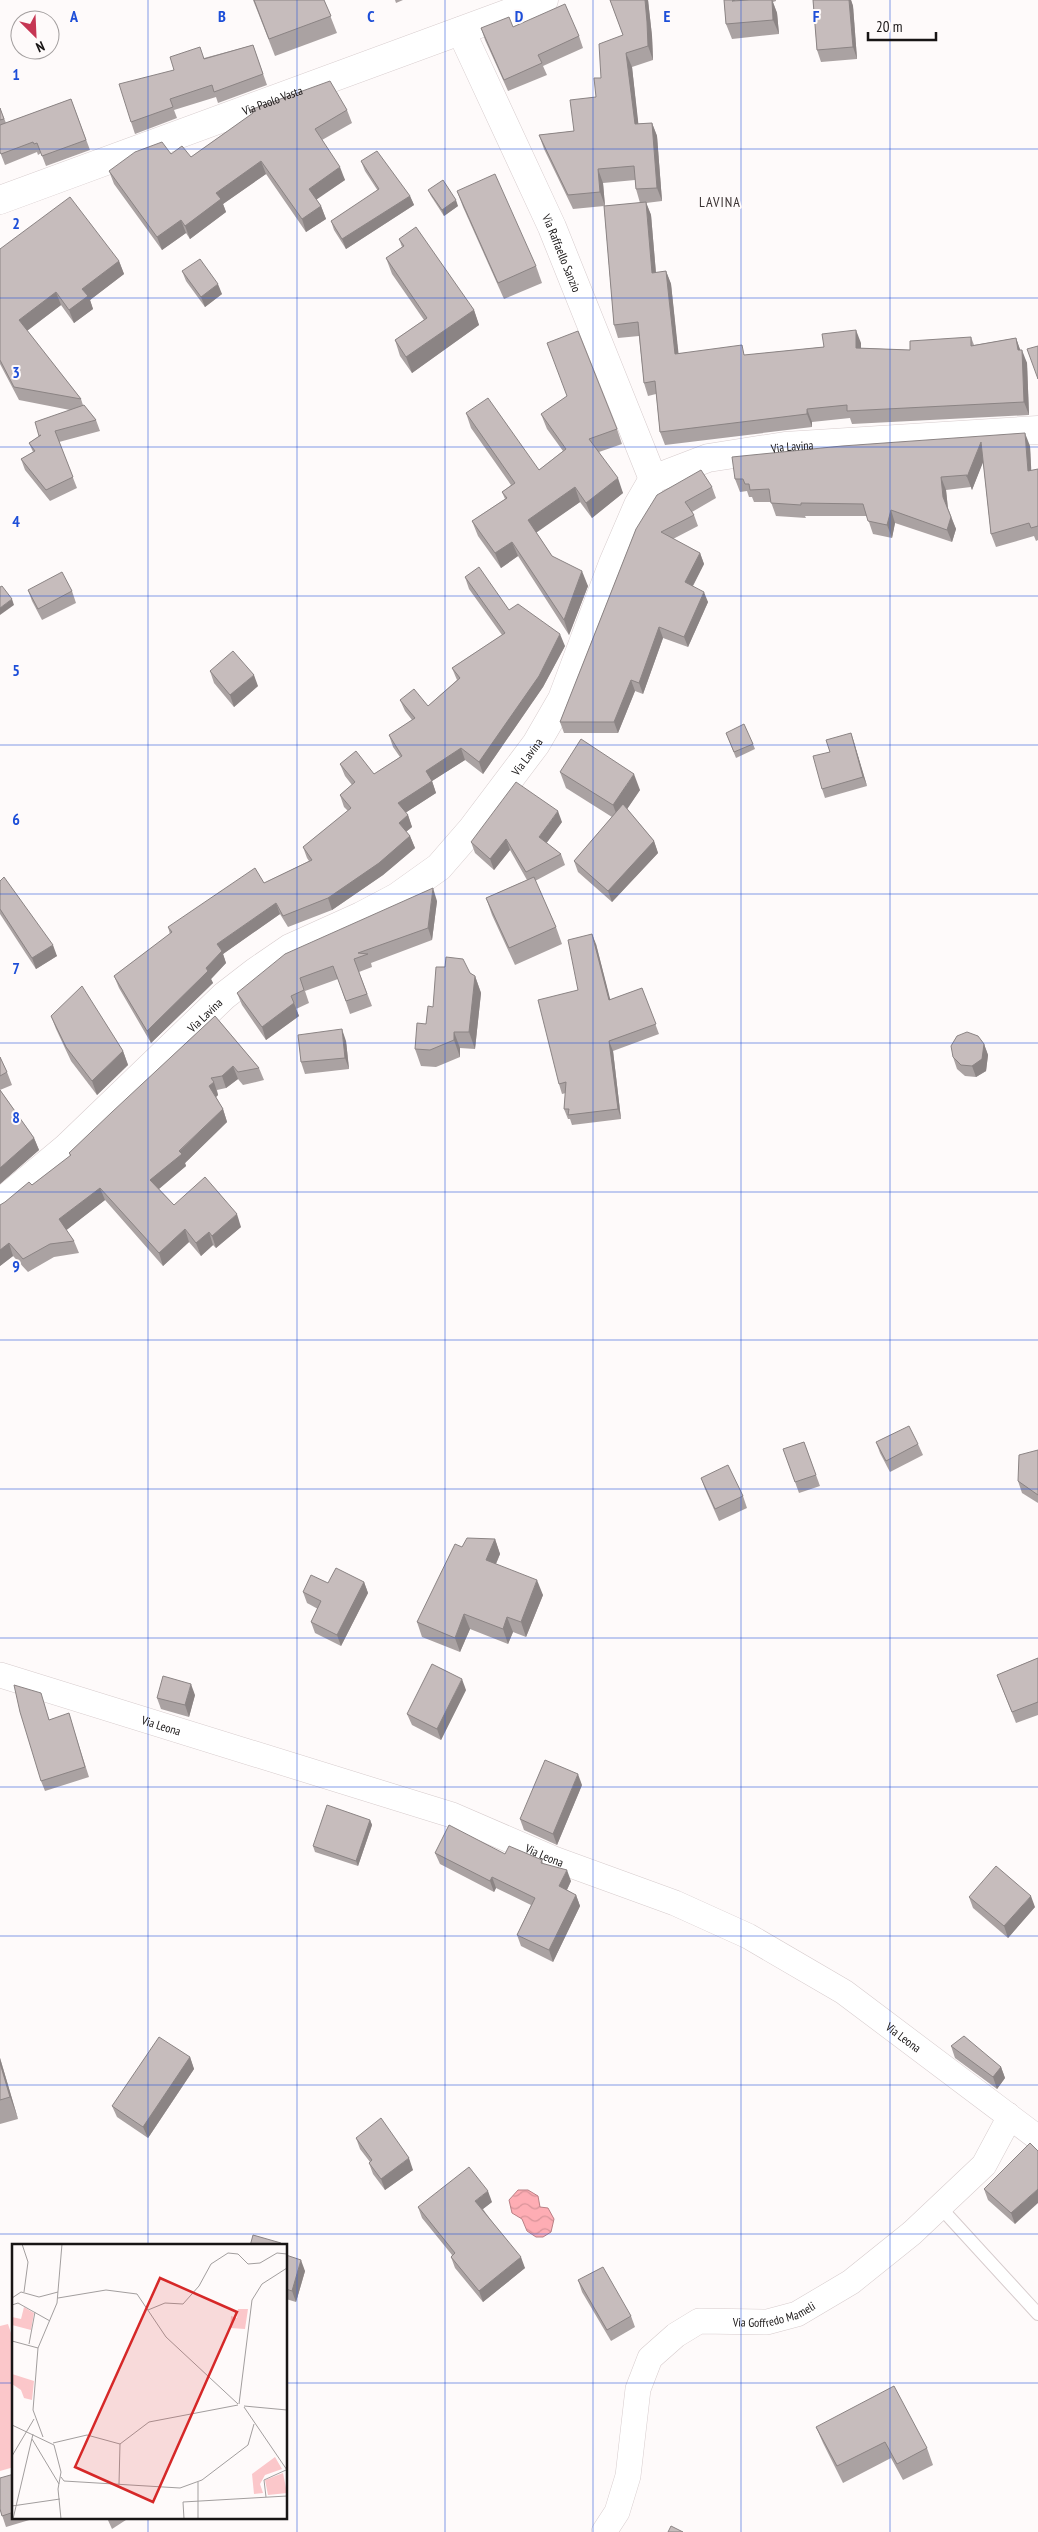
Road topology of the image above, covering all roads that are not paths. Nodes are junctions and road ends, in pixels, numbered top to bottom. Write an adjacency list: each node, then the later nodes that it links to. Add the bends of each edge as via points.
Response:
1 (544, 0): 2 (street, Via Paolo Vasta)
2 (461, 31): 3 (street, Via Paolo Vasta); 5 (street, Via Raffaello Sanzio, via 552,227)
3 (0, 200)
4 (1038, 430): 5 (street, Via Lavina, via 785,446 708,458)
5 (653, 479): 6 (street, Via Lavina, via 613,563 562,699 536,744 439,867 397,897 290,948 255,972 224,996 66,1148)
6 (0, 1203)
7 (0, 1675): 8 (street, Via Leona, via 452,1815 554,1859 675,1903 748,1936 844,1992)
8 (1008, 2114): 9 (street, Via Leona); 10 (street, Via Goffredo Mameli, via 984,2165)
9 (1038, 2138)
10 (940, 2207): 11 (lane); 12 (street, Via Goffredo Mameli, via 862,2274 797,2314 767,2322 700,2321 676,2335 650,2358 638,2389 628,2476 617,2512)
11 (1038, 2314)
12 (604, 2532)

